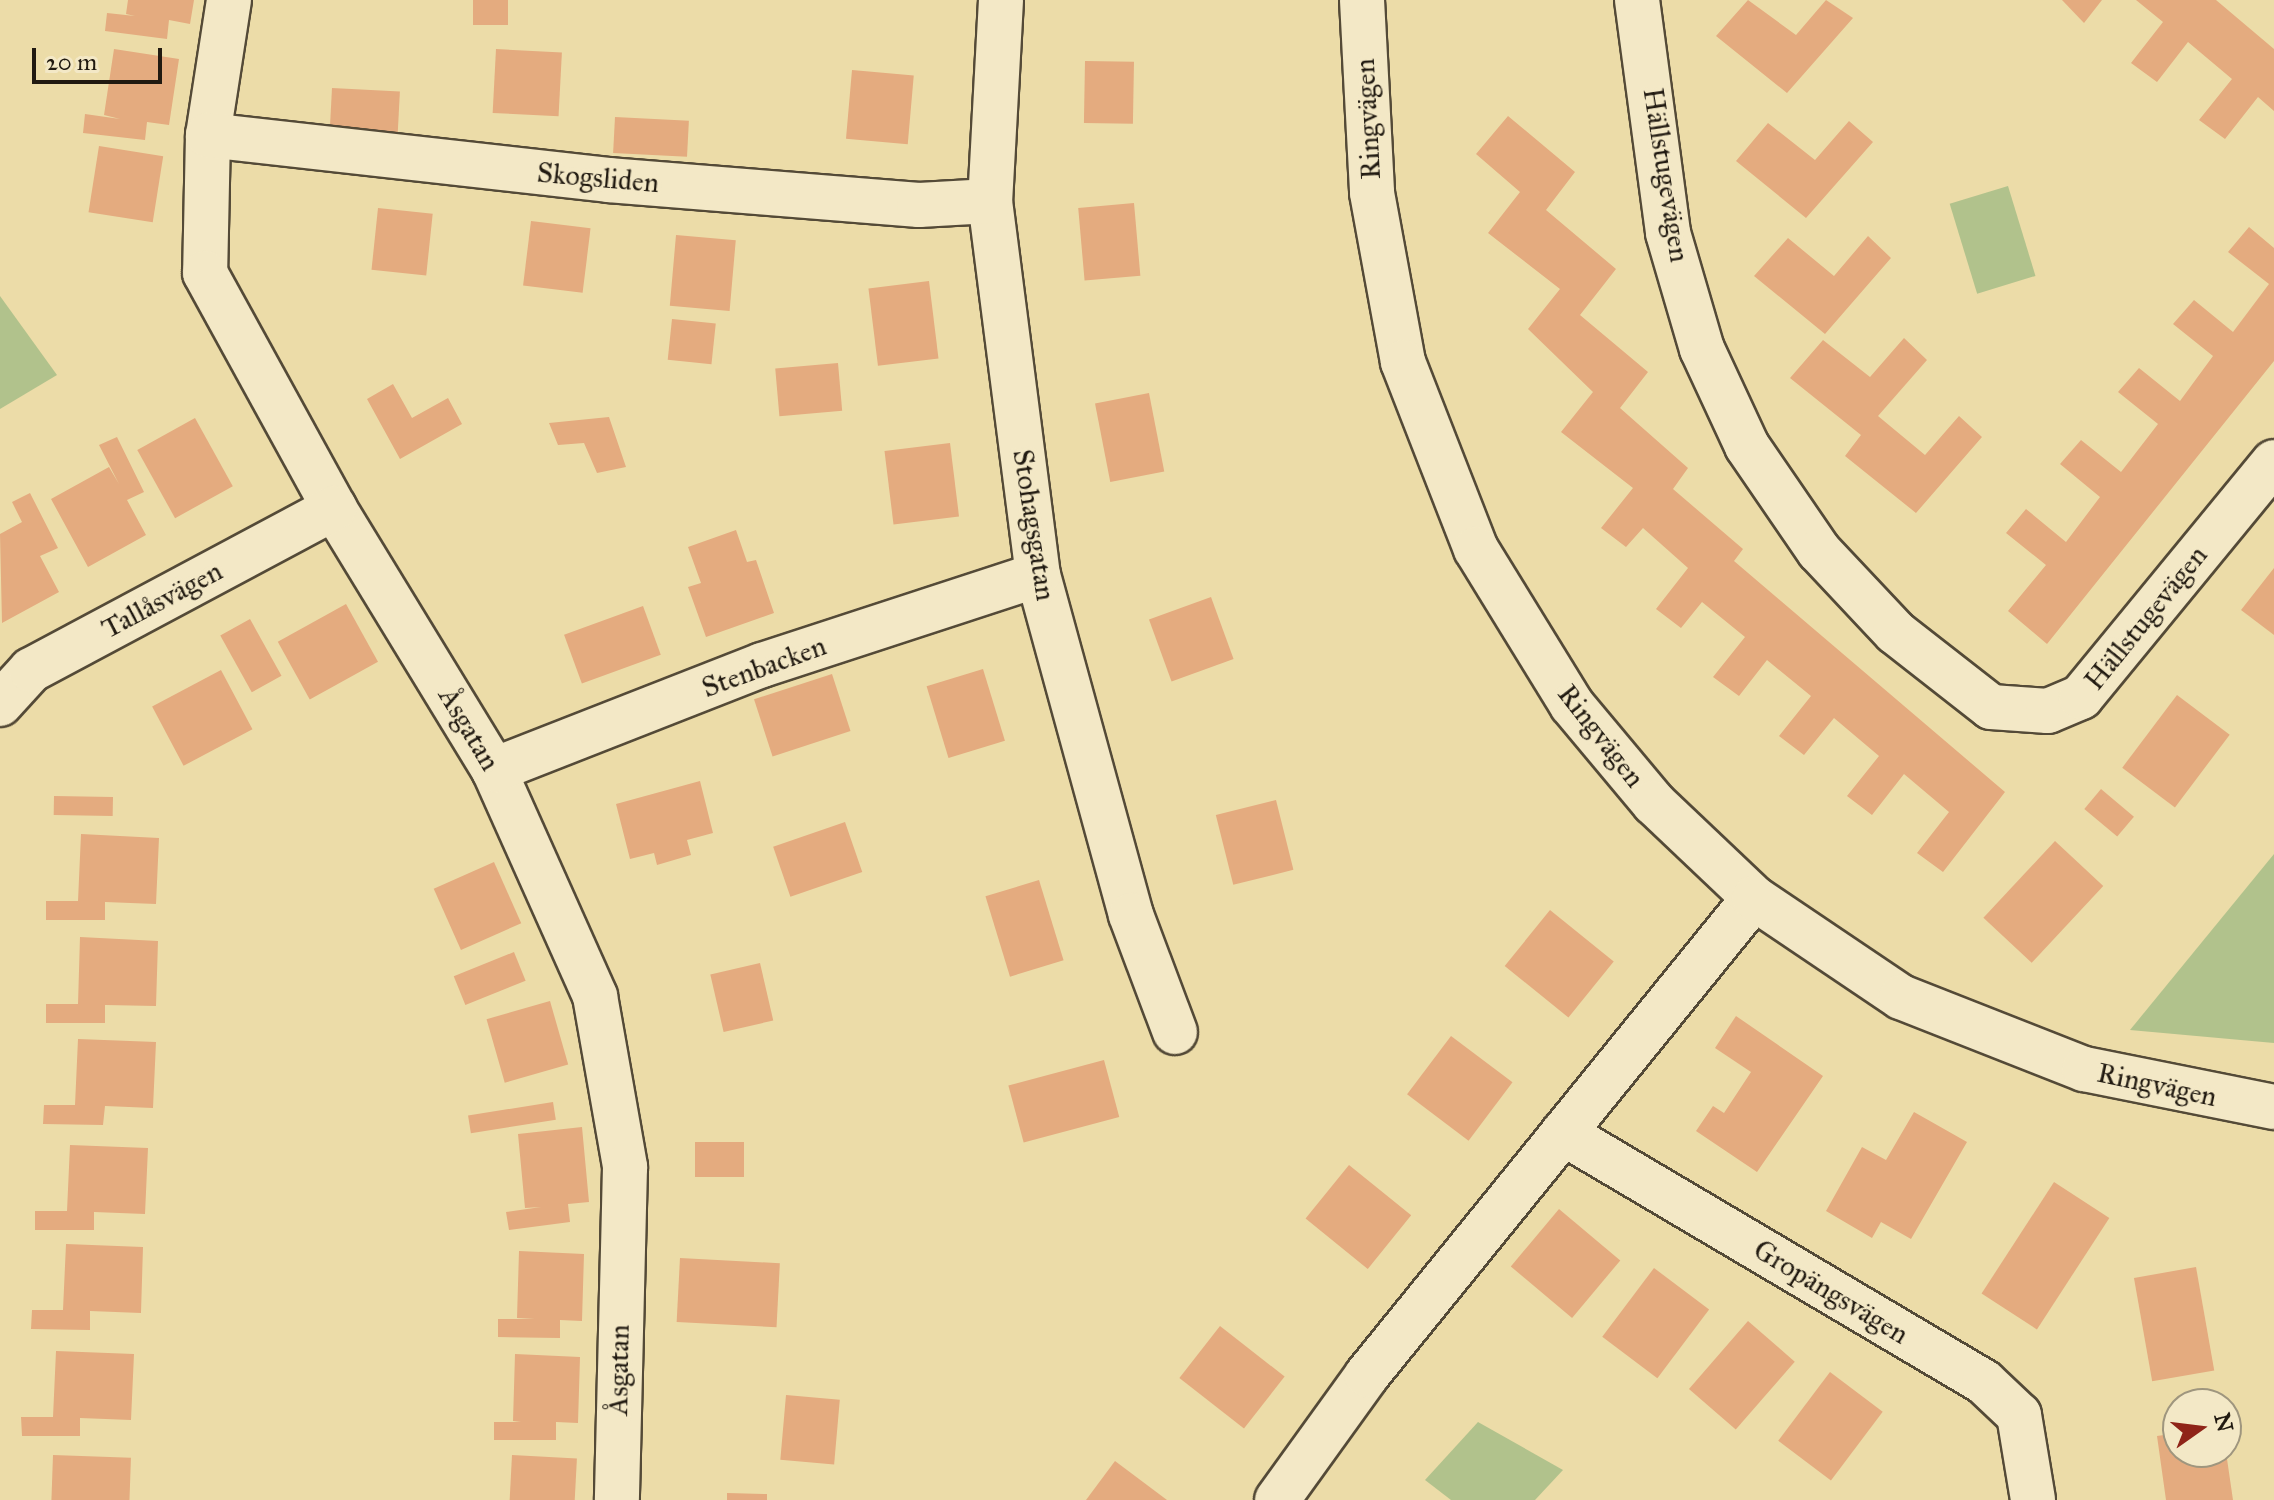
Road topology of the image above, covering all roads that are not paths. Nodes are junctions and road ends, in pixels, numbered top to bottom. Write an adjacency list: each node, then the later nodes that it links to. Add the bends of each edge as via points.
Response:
1 (229, 0): 5 (street, Åsgatan)
2 (1001, 0): 6 (street, Stohagsgatan)
3 (1362, 0): 12 (street, Ringvägen, via 1372,193 1403,362 1476,549 1572,705 1654,803)
4 (1637, 0): 7 (street, Hällstugevägen, via 1668,233 1702,349 1747,446 1819,551 1887,623 1991,707 2048,711 2081,697)
5 (208, 135): 6 (street, Skogsliden, via 608,180 919,205); 8 (street, Åsgatan, via 205,273)
6 (990, 201): 9 (street, Stohagsgatan)
7 (2274, 462)
8 (334, 508): 10 (street, Tallåsvägen, via 31,670); 11 (street, Åsgatan)
9 (1038, 575): 11 (street, Stenbacken, via 762,665); 13 (street, Stohagsgatan, via 1131,915)
10 (0, 704)
11 (494, 770): 16 (street, Åsgatan, via 595,996 615,1088 625,1167)
12 (1754, 898): 14 (street, Ringvägen, via 1901,997 2084,1069); 15 (street)
13 (1175, 1032)
14 (2274, 1107)
15 (1563, 1133): 17 (street, via 1367,1375); 18 (street, Gropängsvägen, via 1984,1382 2019,1415)
16 (617, 1500)
17 (1277, 1500)
18 (2033, 1500)

